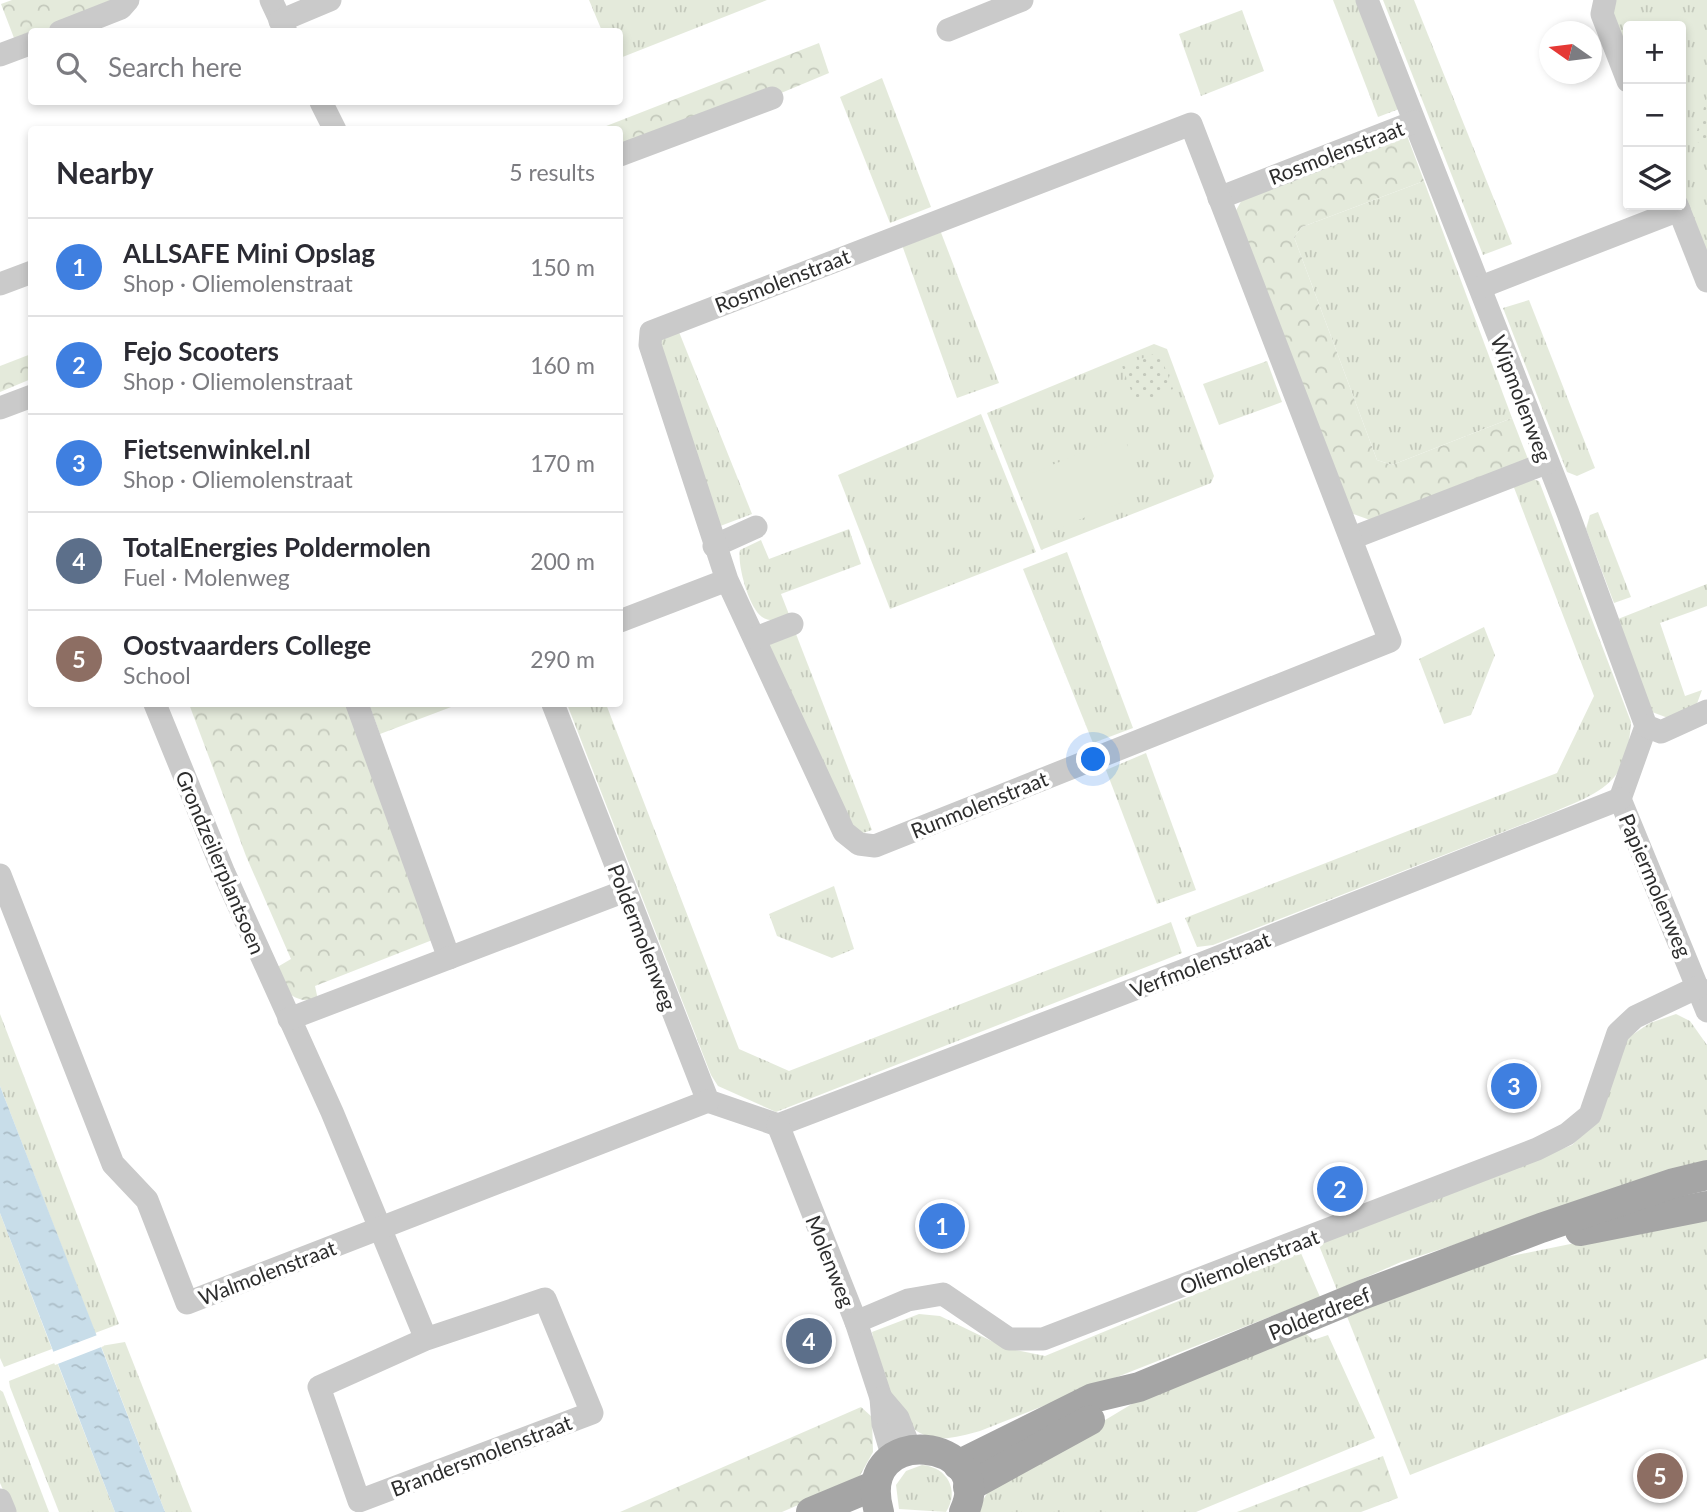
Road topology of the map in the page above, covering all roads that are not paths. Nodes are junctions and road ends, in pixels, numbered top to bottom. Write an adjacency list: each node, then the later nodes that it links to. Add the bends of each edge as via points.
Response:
1 (128, 0): 8 (street, via 121,8)
2 (271, 0): 7 (street)
3 (330, 0): 7 (street)
4 (1022, 0): 9 (street)
5 (1367, 0): 15 (street, Wipmolenweg)
6 (1605, 0): 12 (street, via 1602,14)
7 (283, 26)
8 (70, 28)
9 (948, 30)
10 (28, 44): 11 (street)
11 (0, 55)
12 (1623, 68)
13 (772, 98): 17 (street)
14 (322, 105): 16 (street)
15 (1414, 122): 18 (street, Rosmolenstraat); 24 (street, Wipmolenweg)
16 (333, 126)
17 (623, 154)
18 (1219, 198): 25 (street, Rosmolenstraat); 31 (street, Rosmolenstraat, via 1191,124 651,332 650,345)
19 (1673, 210): 24 (street)
20 (1679, 210): 22 (street)
21 (28, 274): 23 (street)
22 (1707, 281)
23 (0, 284)
24 (1480, 287): 28 (street, Wipmolenweg)
25 (1270, 332): 30 (street, Runmolenstraat)
26 (28, 398): 27 (street)
27 (0, 408)
28 (1546, 463): 30 (street); 40 (street, Wipmolenweg)
29 (756, 527): 31 (street)
30 (1352, 538): 35 (street, Runmolenstraat, via 1390,641 876,846 859,844 844,832)
31 (714, 546): 32 (street, Rosmolenstraat)
32 (727, 580): 33 (street); 35 (street, Runmolenstraat)
33 (623, 620)
34 (792, 624): 35 (street)
35 (755, 638)
36 (156, 707): 47 (street, Grondzeilerplantsoen)
37 (358, 707): 44 (street)
38 (554, 707): 43 (street, Poldermolenweg)
39 (1707, 711): 40 (street, via 1661,732)
40 (1646, 726): 41 (street)
41 (1620, 799): 45 (street, Papiermolenweg); 49 (street, Verfmolenstraat)
42 (0, 875): 52 (street, Walmolenstraat, via 113,1164 147,1200 187,1303)
43 (625, 891): 44 (street); 48 (street, Poldermolenweg)
44 (449, 958): 47 (street)
45 (1698, 987): 46 (street, Papiermolenweg); 54 (street, Oliemolenstraat, via 1635,1017 1618,1033 1590,1115 1567,1134 1537,1149 1043,1339 1009,1339 943,1294 908,1300)
46 (1707, 1011)
47 (289, 1019): 52 (street, Grondzeilerplantsoen)
48 (708, 1101): 49 (street); 52 (street, Walmolenstraat)
49 (778, 1125): 54 (street, Molenweg)
50 (1707, 1175): 53 (main road, Polderdreef)
51 (1707, 1206): 53 (main road, Polderdreef)
52 (380, 1229): 55 (street)
53 (1500, 1244): 57 (main road, Polderdreef, via 1139,1387 1098,1416)
54 (856, 1322): 56 (street, Molenweg, via 881,1398 898,1418)
55 (426, 1339): 55 (street, Brandersmolenstraat, via 319,1387 359,1501 592,1413 545,1299)
56 (902, 1454): 57 (main road, via 936,1450); 58 (main road, via 881,1473)
57 (963, 1488)
58 (878, 1498): 61 (main road)
59 (0, 1500): 60 (street)
60 (5, 1512)
61 (811, 1512)

